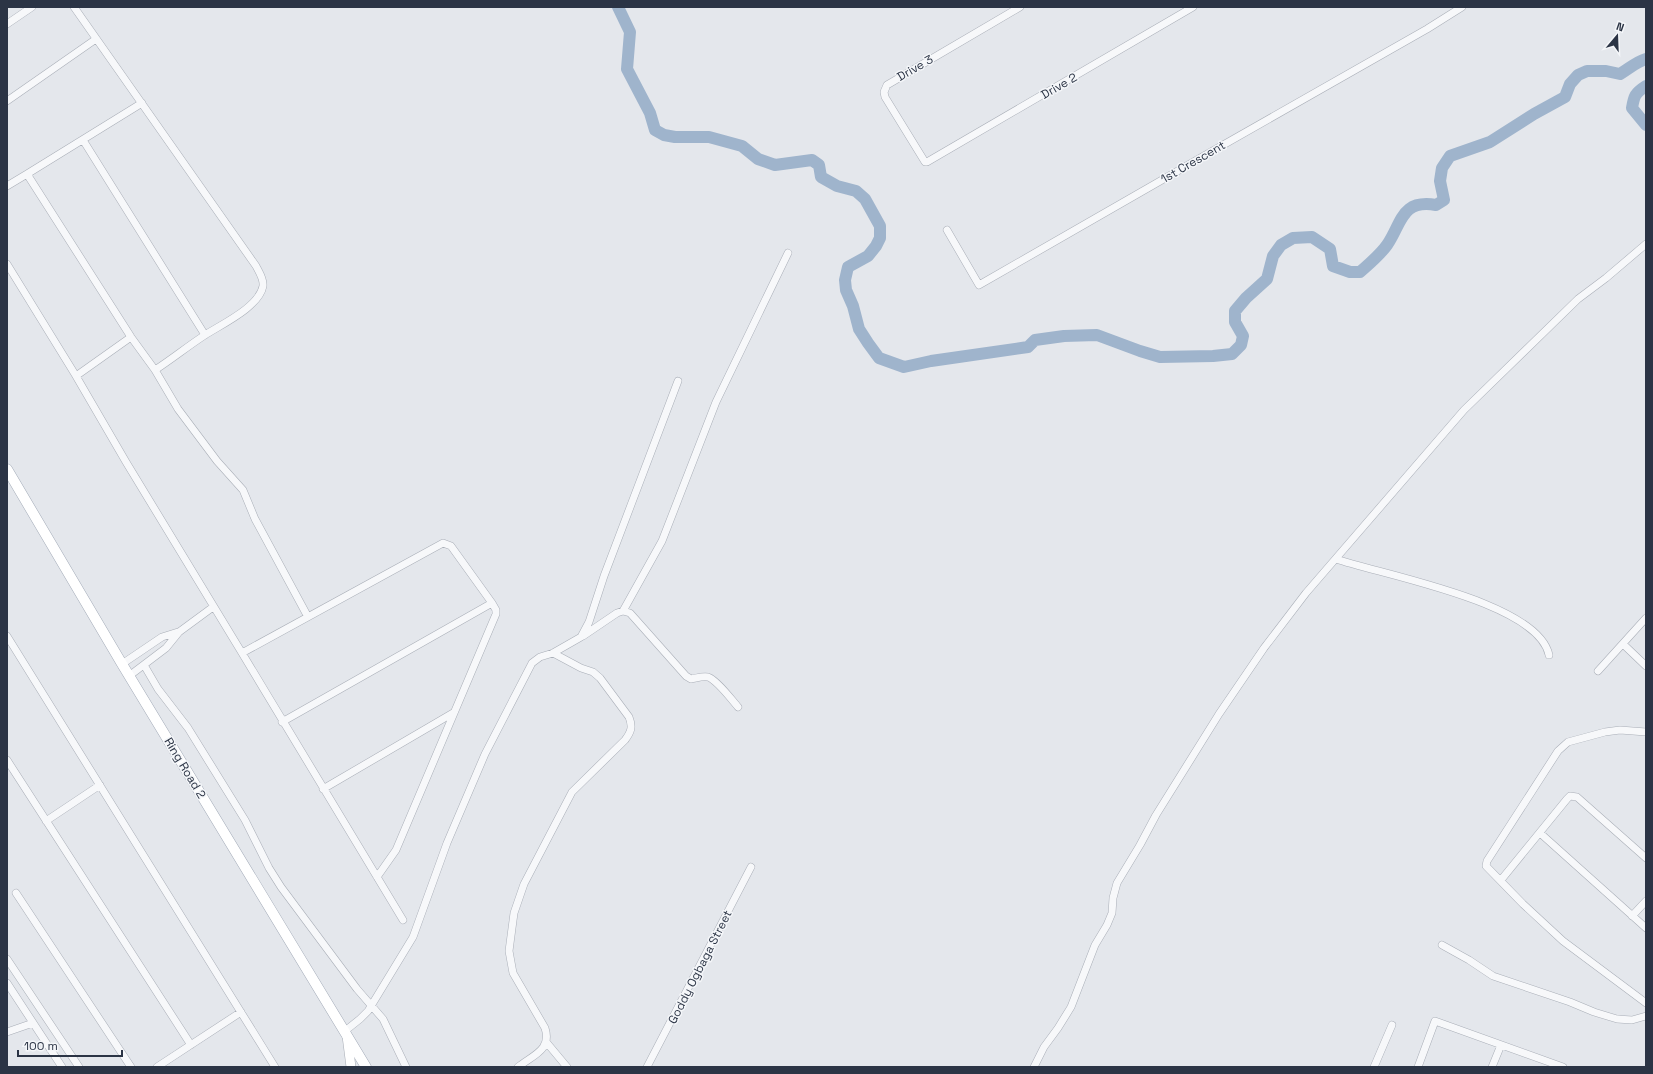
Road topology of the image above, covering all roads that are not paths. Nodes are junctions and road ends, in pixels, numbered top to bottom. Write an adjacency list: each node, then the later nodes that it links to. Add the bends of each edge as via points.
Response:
1 (32, 7): 6 (street)
2 (74, 7): 7 (street)
3 (1020, 7): 11 (street, Drive 3, via 887,85 885,97)
4 (1193, 7): 11 (street, Drive 2)
5 (1462, 7): 14 (street, 1st Crescent, via 979,285)
6 (7, 24)
7 (96, 39): 8 (street); 9 (street)
8 (7, 101)
9 (142, 103): 10 (street); 18 (street, via 256,266 263,281 260,294 250,305)
10 (83, 140): 12 (street); 18 (street)
11 (925, 162)
12 (27, 174): 13 (street); 19 (street)
13 (7, 186)
14 (947, 230)
15 (1646, 244): 24 (street, via 1574,303 1464,410)
16 (788, 253): 27 (street, via 716,402 662,541)
17 (7, 264): 21 (street)
18 (205, 335): 20 (street)
19 (131, 337): 20 (street); 21 (street)
20 (155, 370): 28 (street, via 178,409 242,490 254,520)
21 (76, 376): 26 (street)
22 (678, 381): 32 (street, via 589,622)
23 (7, 469): 37 (main road, Ring Road 2)
24 (1336, 559): 36 (street, via 1443,590 1516,618 1536,632 1547,646); 85 (street, via 1264,648 1156,815 1117,883 1112,913 1095,944 1071,1006 1044,1046)
25 (492, 603): 28 (street, via 451,546 443,543); 43 (street, via 496,610 494,617); 44 (street)
26 (213, 607): 30 (street); 34 (street)
27 (623, 610): 32 (street); 42 (street, via 630,613 686,676 691,679 708,677 715,681)
28 (308, 617): 34 (street)
29 (1646, 618): 33 (street)
30 (178, 632): 37 (street, via 162,637); 38 (street, via 166,648)
31 (7, 636): 47 (street)
32 (581, 637): 35 (street)
33 (1623, 644): 39 (street); 40 (street)
34 (242, 653): 44 (street)
35 (553, 653): 64 (street, via 532,663 485,754 447,842 413,937); 71 (street, via 593,672 600,678 632,724 631,732 625,740 572,792 524,884 514,913 509,951 513,973 545,1028)
36 (1549, 655)
37 (122, 664): 41 (main road, Ring Road 2)
38 (144, 664): 41 (street); 64 (street, via 158,689 188,728 245,820 281,887)
39 (1646, 666)
40 (1598, 672)
41 (129, 676): 70 (main road, Ring Road 2)
42 (738, 707)
43 (454, 713): 48 (street); 53 (street, via 396,850)
44 (282, 722): 48 (street)
45 (1645, 729): 54 (street, via 1605,732 1568,742 1558,751 1487,861 1486,866)
46 (7, 760): 49 (street)
47 (100, 786): 49 (street); 65 (street)
48 (323, 789): 53 (street)
49 (46, 821): 72 (street)
50 (1540, 833): 51 (street, via 1570,796 1577,797); 54 (street); 57 (street)
51 (1646, 858)
52 (751, 867): 84 (street, Goddy Ogbaga Street)
53 (377, 877): 58 (street)
54 (1501, 880): 63 (street, via 1564,941)
55 (16, 892): 76 (street)
56 (1646, 901): 57 (street)
57 (1632, 916): 59 (street)
58 (403, 920)
59 (1646, 928)
60 (1442, 946): 66 (street, via 1494,976 1594,1012 1617,1019 1632,1020)
61 (7, 959): 75 (street)
62 (7, 983): 67 (street)
63 (1646, 1003)
64 (371, 1006): 70 (street); 81 (street, via 383,1019)
65 (241, 1012): 72 (street); 78 (street)
66 (1646, 1016)
67 (33, 1023): 69 (street); 74 (street)
68 (1392, 1025): 86 (street)
69 (7, 1032)
70 (346, 1032): 79 (main road); 80 (main road, Ring Road 2)
71 (547, 1043): 82 (street); 83 (street)
72 (192, 1045): 77 (street)
73 (1501, 1045): 87 (street, via 1435,1021); 88 (street); 89 (street)
74 (62, 1067)
75 (79, 1067)
76 (131, 1067)
77 (157, 1067)
78 (275, 1067)
79 (350, 1067)
80 (366, 1067)
81 (406, 1067)
82 (518, 1067)
83 (567, 1067)
84 (647, 1067)
85 (1034, 1067)
86 (1374, 1067)
87 (1418, 1067)
88 (1492, 1067)
89 (1563, 1067)

